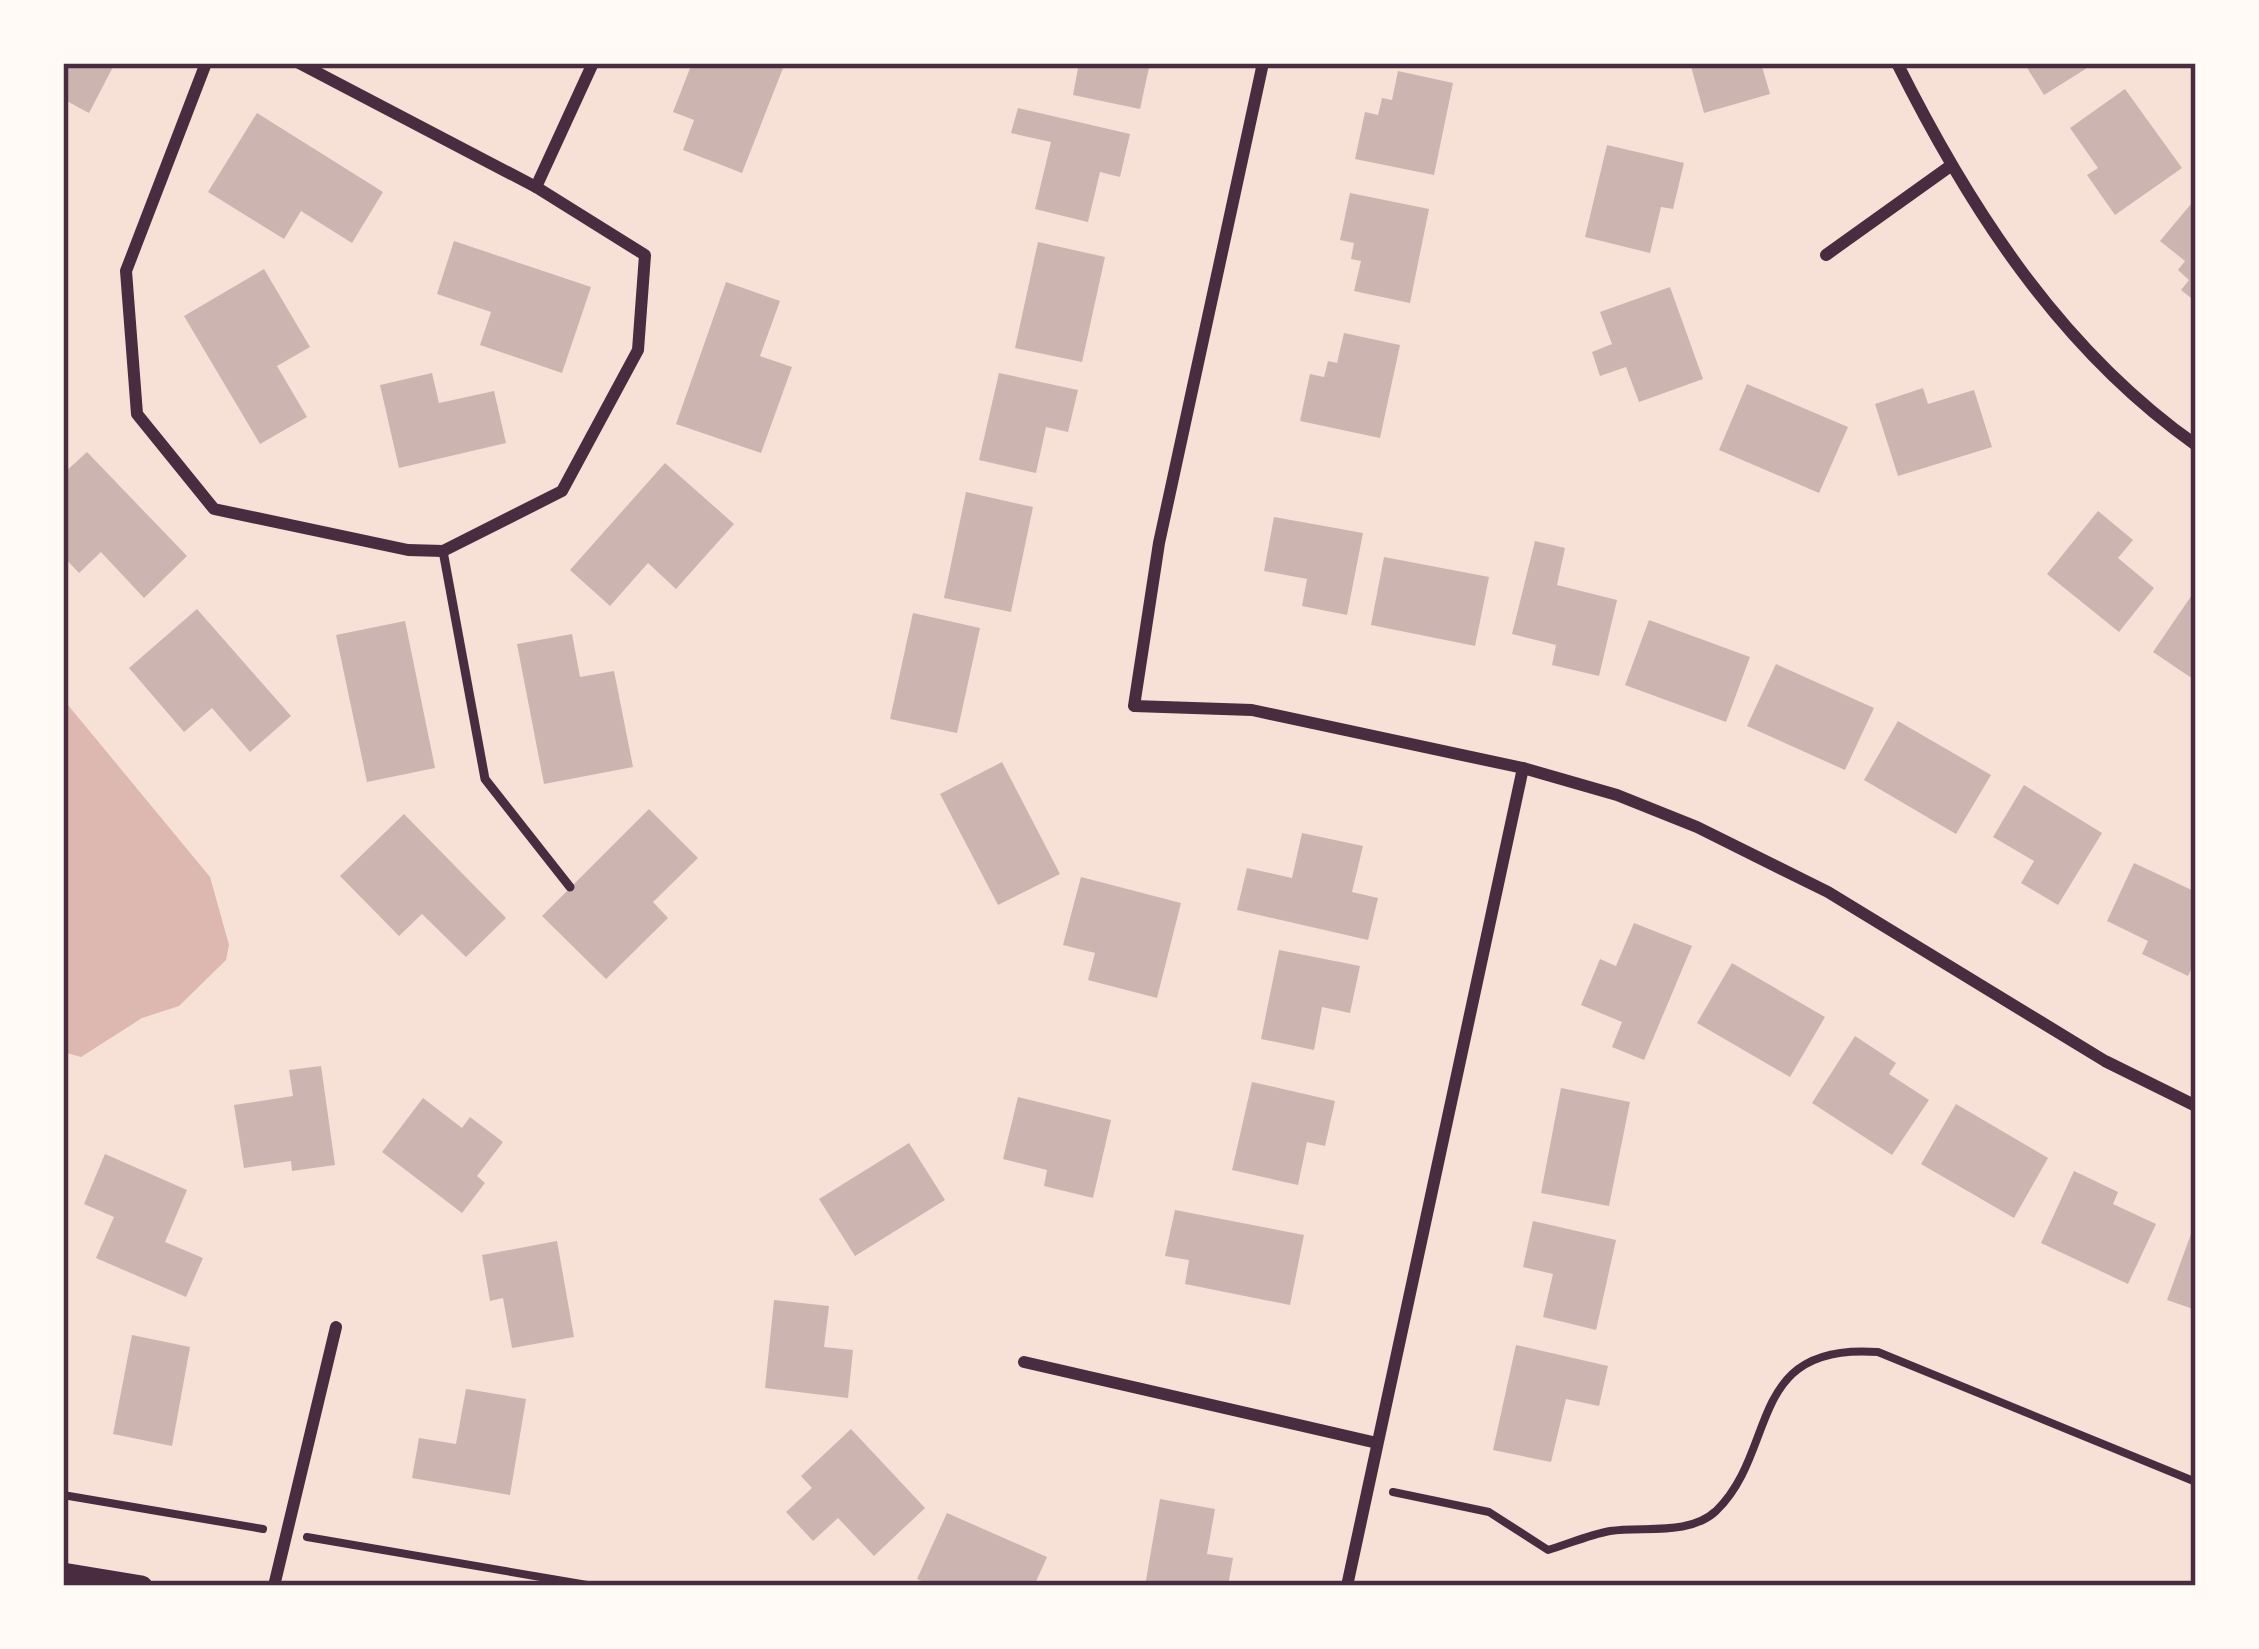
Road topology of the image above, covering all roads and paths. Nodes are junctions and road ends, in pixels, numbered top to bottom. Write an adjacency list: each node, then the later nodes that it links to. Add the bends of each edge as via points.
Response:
1 (206, 63): 10 (street, via 126,271 137,414 214,509)
2 (299, 63): 7 (street)
3 (593, 63): 7 (street)
4 (1263, 63): 11 (street, via 1159,544 1134,706 1252,710)
5 (1897, 63): 6 (street)
6 (1949, 167): 8 (street); 9 (street, via 2015,267 2097,361)
7 (536, 187): 10 (street, via 645,255 638,350 562,491)
8 (1826, 255)
9 (2196, 445)
10 (443, 551): 12 (lane, via 485,779)
11 (1523, 768): 13 (street, via 1617,795 1761,856); 16 (street)
12 (570, 887)
13 (2196, 1106)
14 (336, 1327): 20 (street)
15 (1024, 1362): 16 (street)
16 (1377, 1443): 18 (street)
17 (2196, 1481): 18 (path, via 1878,1352 1849,1350 1820,1356 1790,1377 1731,1491 1714,1513 1686,1526 1607,1532 1548,1550 1489,1512)
18 (1368, 1484): 25 (street)
19 (63, 1496): 20 (path)
20 (287, 1533): 23 (street); 24 (path)
21 (63, 1573): 22 (street)
22 (142, 1586)
23 (274, 1586)
24 (593, 1586)
25 (1347, 1586)

